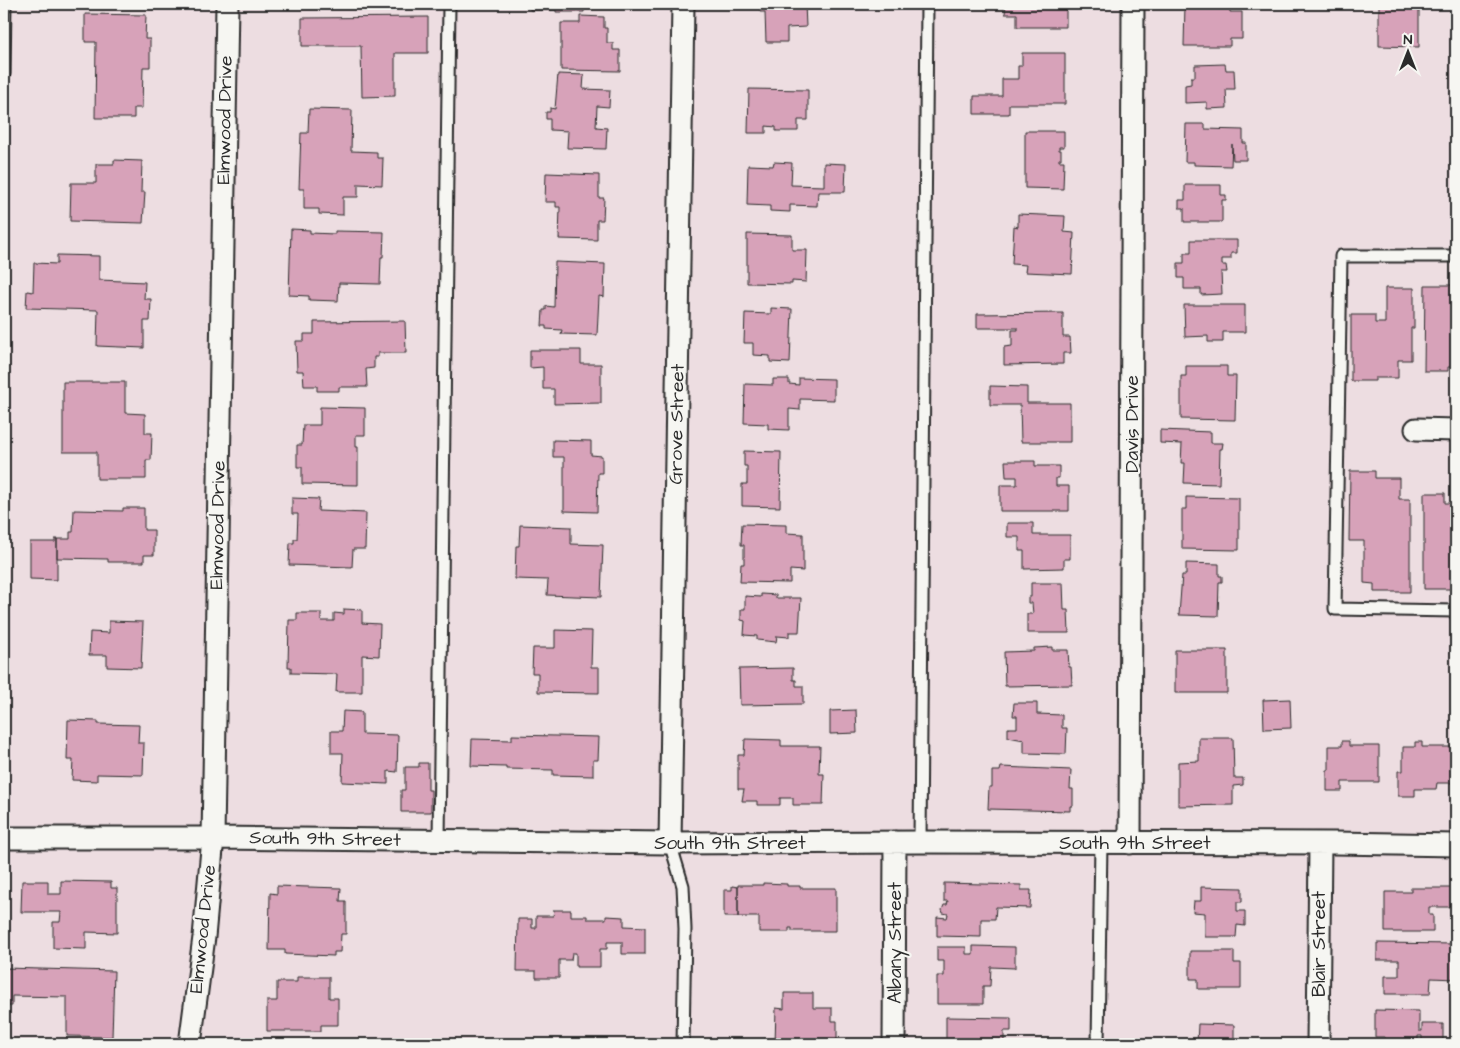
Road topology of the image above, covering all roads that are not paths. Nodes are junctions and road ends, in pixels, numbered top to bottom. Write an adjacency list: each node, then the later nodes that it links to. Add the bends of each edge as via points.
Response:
1 (5, 4): 7 (lane)
2 (227, 4): 13 (street, Elmwood Drive)
3 (449, 4): 14 (lane)
4 (683, 4): 17 (street, Grove Street)
5 (926, 4): 16 (lane)
6 (1133, 4): 19 (street, Davis Drive)
7 (4, 74)
8 (1456, 256): 11 (lane, via 1341,256 1335,609)
9 (1416, 429): 10 (street)
10 (1456, 430)
11 (1456, 611)
12 (4, 838): 13 (street, South 9th Street)
13 (213, 838): 14 (street, South 9th Street); 22 (street, Elmwood Drive)
14 (439, 841): 17 (street, South 9th Street)
15 (895, 842): 16 (street, South 9th Street); 17 (street, South 9th Street); 24 (street, Albany Street)
16 (920, 842): 18 (street, South 9th Street)
17 (670, 843): 23 (lane, via 683,886)
18 (1101, 843): 19 (street, South 9th Street); 25 (lane)
19 (1130, 843): 20 (street, South 9th Street)
20 (1320, 843): 21 (street, South 9th Street); 26 (street, Blair Street)
21 (1456, 846)
22 (190, 1044)
23 (683, 1044)
24 (894, 1044)
25 (1098, 1044)
26 (1318, 1044)

